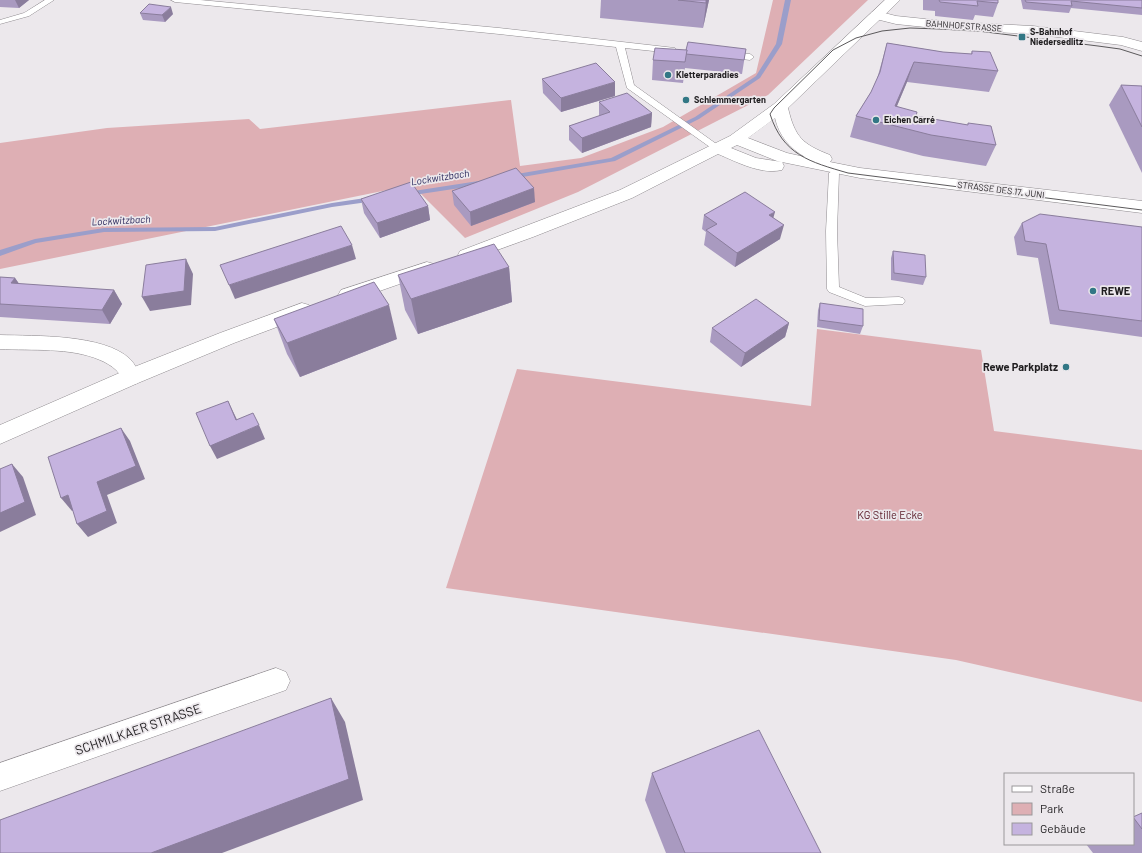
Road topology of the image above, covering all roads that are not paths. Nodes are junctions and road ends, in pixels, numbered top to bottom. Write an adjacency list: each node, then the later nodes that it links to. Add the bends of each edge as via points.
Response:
1 (50, 0): 5 (lane, via 34,12)
2 (175, 0): 6 (lane)
3 (893, 0): 4 (street)
4 (877, 15): 7 (street, BAHNHOFSTRASSE, via 896,20 954,26 1033,30 1123,41); 11 (street)
5 (0, 22)
6 (620, 45): 8 (lane); 13 (lane, via 630,86)
7 (1142, 47)
8 (681, 51)
9 (719, 54): 10 (lane)
10 (750, 57)
11 (780, 107): 12 (street); 15 (street, via 786,130 800,147 811,154)
12 (736, 139): 13 (street); 15 (street, STRASSE DES 17. JUNI, via 782,157)
13 (717, 148): 14 (street, STRASSE DES 17. JUNI, via 753,163); 19 (street, via 626,194 583,212 227,338)
14 (834, 173): 15 (street, STRASSE DES 17. JUNI); 17 (lane, via 831,207 833,289 865,302)
15 (860, 173): 16 (street, STRASSE DES 17. JUNI)
16 (1142, 207)
17 (900, 302)
18 (0, 342): 19 (street, via 81,347 104,353 121,362)
19 (131, 377): 20 (street)
20 (0, 436)
21 (276, 682): 22 (street, SCHMILKAER STRASSE)
22 (0, 777)

